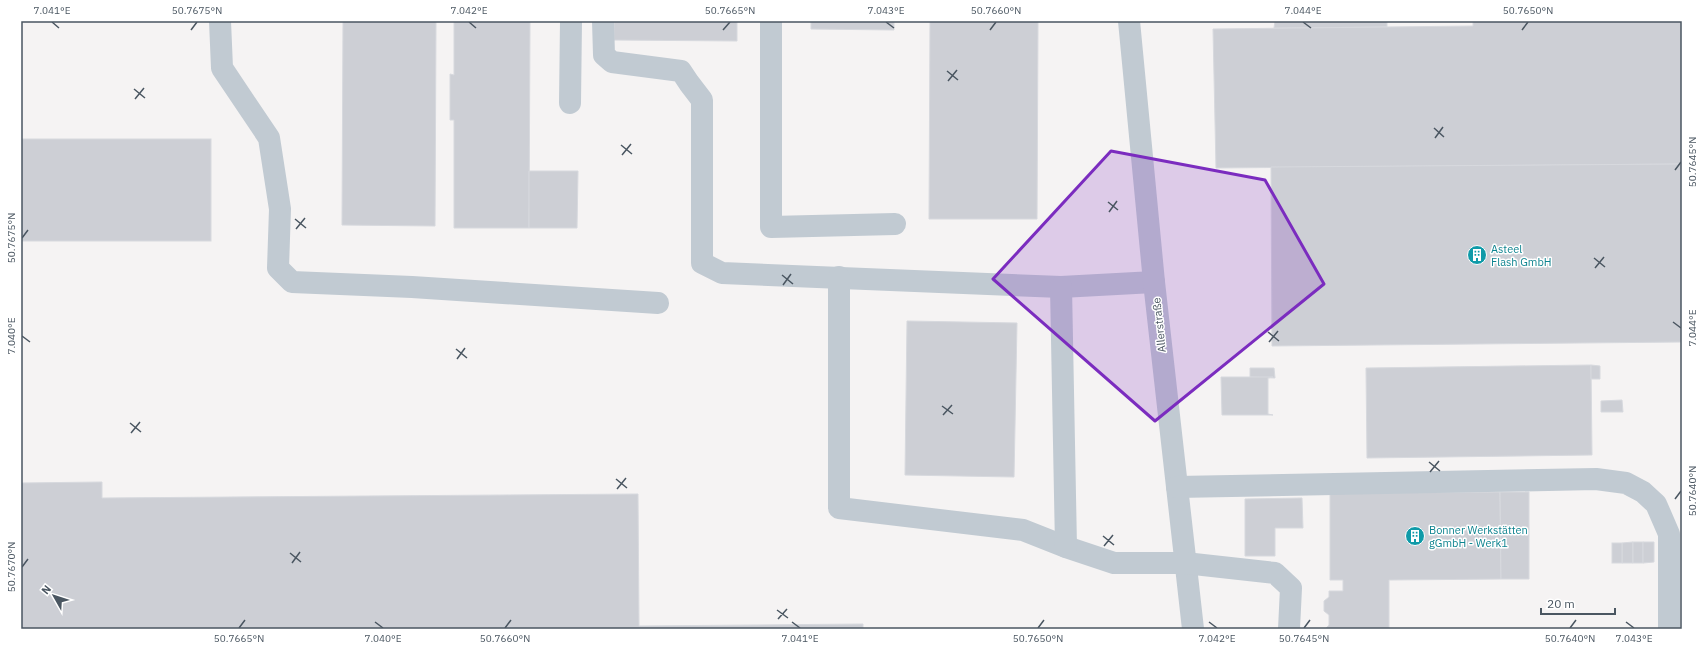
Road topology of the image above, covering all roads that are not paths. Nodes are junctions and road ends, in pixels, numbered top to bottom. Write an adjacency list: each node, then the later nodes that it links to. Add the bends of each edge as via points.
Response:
1 (220, 21): 11 (street, via 222,68 269,138 280,208 278,268 292,282 412,287)
2 (571, 21): 6 (street)
3 (603, 21): 8 (street, via 604,55 612,62 681,71 702,100 702,263 722,273)
4 (771, 21): 7 (street, via 770,227)
5 (1129, 21): 9 (street, Allerstraße)
6 (570, 103)
7 (895, 224)
8 (839, 277): 10 (street); 13 (street, via 839,508 1023,530)
9 (1154, 282): 10 (street); 12 (street, Allerstraße)
10 (1061, 287): 13 (street)
11 (658, 304)
12 (1177, 487): 14 (street, Allerstraße); 17 (street, via 1596,479 1626,483 1643,492 1656,504 1669,534)
13 (1066, 547): 14 (street, via 1114,563)
14 (1185, 563): 15 (street, Allerstraße); 16 (street, via 1275,573 1291,588)
15 (1193, 629)
16 (1289, 629)
17 (1669, 629)

